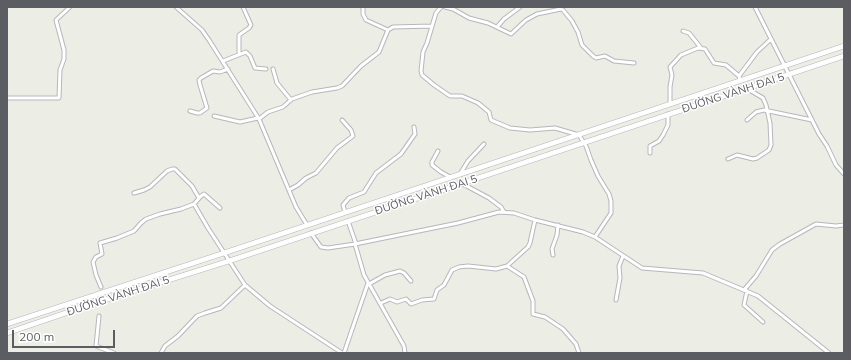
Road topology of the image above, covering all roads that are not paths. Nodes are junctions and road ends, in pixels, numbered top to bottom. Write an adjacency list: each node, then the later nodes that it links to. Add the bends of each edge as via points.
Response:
1 (70, 7): 28 (street, via 56,20 64,50 59,98)
2 (176, 7): 19 (street, via 206,35)
3 (243, 7): 17 (street, via 251,25 239,35)
4 (363, 7): 12 (street, via 366,20)
5 (441, 7): 10 (street)
6 (445, 7): 11 (street)
7 (520, 7): 11 (street)
8 (755, 7): 14 (street)
9 (562, 8): 11 (street, via 537,14 511,34); 20 (street, via 578,32 582,45 593,56 605,56 614,61)
10 (432, 26): 12 (street, via 396,26); 40 (street, via 420,71 434,85 450,96 462,96 478,103 489,112 491,120 510,128 554,128)
11 (497, 27)
12 (388, 30): 29 (street, via 379,52 342,86 312,92)
13 (683, 31): 16 (street, via 692,35)
14 (771, 39): 21 (street); 26 (street, via 757,52)
15 (844, 46): 21 (main road, ĐƯỜNG VÀNH ĐAI 5)
16 (701, 48): 26 (street, via 714,63 724,64); 30 (street, via 681,55 670,67)
17 (239, 54): 19 (street); 23 (street, via 246,52 255,68)
18 (844, 56): 25 (main road, ĐƯỜNG VÀNH ĐAI 5)
19 (223, 60): 22 (street)
20 (634, 63)
21 (784, 66): 25 (street); 26 (main road, ĐƯỜNG VÀNH ĐAI 5)
22 (228, 69): 31 (street, via 213,71 199,80 208,108 200,113); 35 (street)
23 (266, 69)
24 (273, 69): 29 (street, via 277,83)
25 (788, 74): 27 (main road, ĐƯỜNG VÀNH ĐAI 5); 38 (street)
26 (739, 78): 30 (main road, ĐƯỜNG VÀNH ĐAI 5)
27 (746, 88): 32 (street, via 763,98); 33 (main road, ĐƯỜNG VÀNH ĐAI 5)
28 (7, 98)
29 (291, 100): 35 (street, via 283,107)
30 (670, 104): 40 (main road, ĐƯỜNG VÀNH ĐAI 5)
31 (190, 111)
32 (767, 111): 37 (street, via 756,112); 38 (street); 45 (street, via 769,150 753,159 737,155)
33 (668, 114): 41 (main road, ĐƯỜNG VÀNH ĐAI 5); 44 (street, via 668,125 659,141 650,146)
34 (214, 116): 35 (street, via 240,122)
35 (258, 118): 50 (street)
36 (342, 120): 50 (street, via 353,136 337,148 316,173)
37 (747, 120)
38 (812, 120): 47 (street, via 836,165)
39 (414, 127): 55 (street, via 415,134 401,154 378,171 364,192 349,198 343,205)
40 (578, 135): 41 (street); 46 (main road, ĐƯỜNG VÀNH ĐAI 5)
41 (584, 142): 49 (main road, ĐƯỜNG VÀNH ĐAI 5); 63 (street, via 598,176 610,194 611,201 611,213)
42 (484, 144): 46 (street, via 468,160)
43 (438, 151): 48 (street, via 432,164)
44 (650, 153)
45 (728, 159)
46 (460, 174): 48 (main road, ĐƯỜNG VÀNH ĐAI 5)
47 (844, 174)
48 (450, 177): 55 (main road, ĐƯỜNG VÀNH ĐAI 5)
49 (460, 183): 56 (street, via 489,198 501,206); 57 (main road, ĐƯỜNG VÀNH ĐAI 5)
50 (289, 190): 59 (street)
51 (134, 193): 52 (street, via 150,187 167,172 175,169 192,186)
52 (199, 198): 53 (street); 54 (street, via 206,195)
53 (194, 204): 65 (street); 73 (street, via 146,219 134,231 100,243 102,254 96,256 93,262)
54 (220, 208)
55 (345, 212): 59 (main road, ĐƯỜNG VÀNH ĐAI 5)
56 (504, 212): 58 (street); 64 (street)
57 (348, 220): 62 (main road, ĐƯỜNG VÀNH ĐAI 5); 64 (street)
58 (534, 220): 60 (street); 69 (street, via 528,247)
59 (306, 225): 65 (main road, ĐƯỜNG VÀNH ĐAI 5)
60 (558, 225): 63 (street); 66 (street)
61 (844, 225): 74 (street, via 816,224 780,244 772,250)
62 (311, 233): 64 (street, via 324,248); 68 (main road, ĐƯỜNG VÀNH ĐAI 5)
63 (595, 237): 67 (street)
64 (355, 244): 71 (street)
65 (224, 253): 68 (street); 75 (main road, ĐƯỜNG VÀNH ĐAI 5)
66 (553, 255)
67 (623, 256): 74 (street, via 642,268 699,272); 76 (street, via 619,266 620,278)
68 (229, 261): 72 (street); 77 (main road, ĐƯỜNG VÀNH ĐAI 5)
69 (507, 266): 78 (street, via 496,269 459,267 452,270 444,285 437,290 434,299 411,304 406,299 397,302 390,299); 87 (street, via 524,277 533,301 533,314 545,317 563,329 576,344)
70 (411, 281): 71 (street, via 402,272 397,271)
71 (369, 284): 78 (street); 85 (street)
72 (246, 285): 84 (street, via 221,308 197,316 165,346); 85 (street, via 270,306)
73 (101, 287)
74 (746, 290): 80 (street, via 744,305); 88 (street, via 762,298)
75 (93, 296): 77 (main road); 81 (main road, ĐƯỜNG VÀNH ĐAI 5)
76 (616, 300)
77 (95, 303): 82 (main road, ĐƯỜNG VÀNH ĐAI 5)
78 (381, 304): 86 (street, via 404,346)
79 (99, 316): 83 (street, via 96,346)
80 (763, 322)
81 (7, 324)
82 (7, 333)
83 (114, 353)
84 (161, 353)
85 (343, 353)
86 (405, 353)
87 (579, 353)
88 (829, 353)

